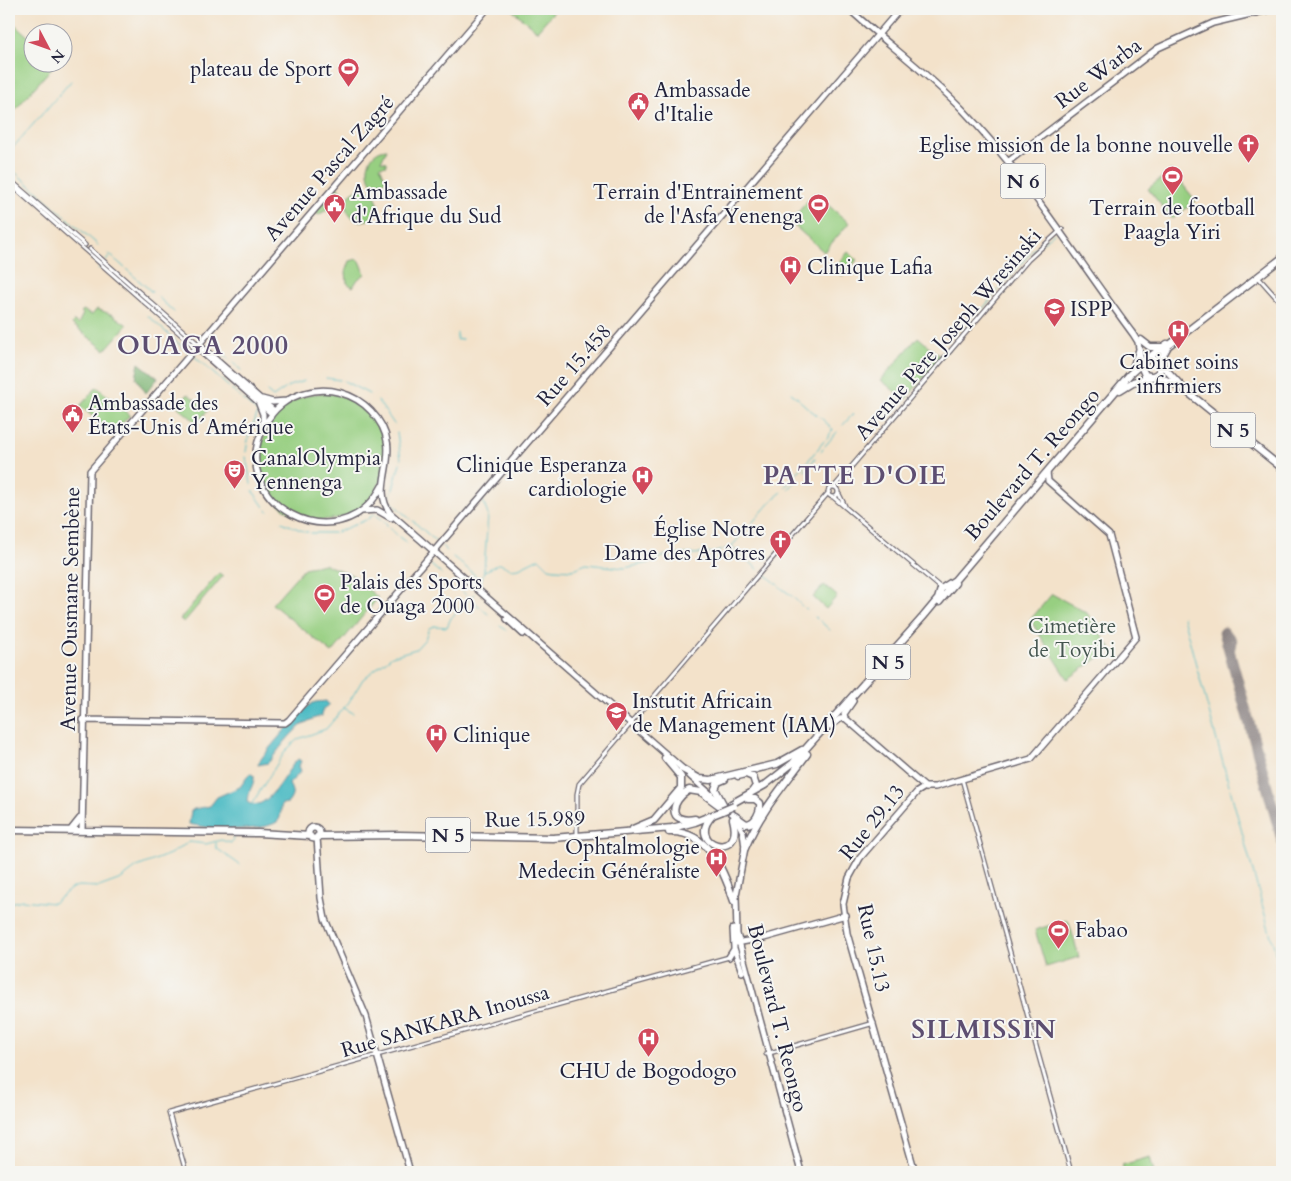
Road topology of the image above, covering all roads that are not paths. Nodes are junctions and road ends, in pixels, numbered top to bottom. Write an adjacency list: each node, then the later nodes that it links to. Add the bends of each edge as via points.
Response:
1 (485, 9): 17 (main road, Avenue Pascal Zagré)
2 (851, 9): 6 (main road, N 6)
3 (900, 9): 6 (main road, Rue 15.458)
4 (1264, 9): 7 (main road, via 1212,22 1161,44)
5 (1272, 9): 7 (main road, Rue Warba, via 1209,24 1158,48)
6 (879, 34): 7 (main road, N 6, via 957,104); 40 (main road, Rue 15.458)
7 (1008, 162): 10 (main road, N 6)
8 (9, 178): 11 (street)
9 (9, 183): 17 (street)
10 (1060, 231): 16 (main road, N 6); 19 (main road, N 6, via 1134,334); 30 (street, Avenue Père Joseph Wresinski, via 1028,260)
11 (84, 245)
12 (90, 249): 17 (street)
13 (1282, 256): 14 (highway)
14 (1257, 276): 15 (street); 18 (highway); 21 (highway, via 1168,346)
15 (1282, 304)
16 (1141, 340): 18 (highway, via 1150,347); 20 (main road, N 6)
17 (197, 345): 24 (main road); 44 (main road, Avenue Ousmane Sembène, via 89,473)
18 (1163, 347): 20 (highway)
19 (1139, 351): 20 (highway, N 5)
20 (1145, 361): 21 (highway, N 5); 22 (highway, via 1144,373); 29 (highway, Boulevard T. Reongo / N 5, via 1130,374)
21 (1160, 365): 22 (highway, via 1159,374); 23 (highway, N 5)
22 (1150, 377): 23 (highway, N 5, via 1167,380); 29 (highway, N 5, via 1119,391)
23 (1185, 390): 28 (highway, N 5)
24 (257, 398): 25 (main road, via 271,402); 26 (main road); 27 (main road, via 263,414)
25 (288, 400): 26 (main road); 31 (main road, via 305,393 327,390 350,396 368,407 379,421 388,443 388,465)
26 (273, 412): 27 (main road)
27 (263, 428): 38 (main road, via 256,452 258,473 266,491 280,507 300,519 321,523 343,520)
28 (1282, 468)
29 (1046, 474): 39 (main road, via 1048,481); 41 (highway, N 5)
30 (842, 478): 32 (street, Avenue Père Joseph Wresinski); 33 (street, Avenue Père Joseph Wresinski)
31 (382, 486): 38 (main road); 40 (main road, via 388,511)
32 (834, 487): 33 (street); 34 (street, Avenue Père Joseph Wresinski)
33 (838, 491): 35 (street); 37 (street)
34 (829, 492): 35 (street); 36 (street)
35 (832, 497): 36 (street); 37 (street)
36 (819, 503): 45 (street)
37 (848, 510): 41 (street)
38 (359, 512): 40 (main road, via 374,510 388,515)
39 (1108, 531): 50 (main road, via 1136,631 1135,638 1032,758); 50 (main road, via 1139,637 1033,761)
40 (434, 553): 44 (main road, Rue 15.458, via 286,722); 45 (main road)
41 (942, 589): 42 (highway, N 5); 47 (highway, N 5, via 934,603)
42 (853, 701): 43 (main road, via 844,714); 46 (highway, N 5)
43 (845, 718): 46 (main road); 51 (main road)
44 (83, 720): 56 (main road, Avenue Ousmane Sembène)
45 (630, 724): 48 (main road); 49 (main road); 60 (street, via 577,787)
46 (829, 727): 47 (highway, N 5)
47 (810, 748): 49 (highway, via 781,762 711,780 700,779); 52 (highway, N 5); 62 (highway, via 761,814)
48 (665, 758): 53 (main road); 58 (highway, via 681,777 681,788 654,820)
49 (682, 769): 53 (main road)
50 (962, 780): 51 (main road); 74 (street)
51 (925, 788): 64 (main road, Rue 15.13, via 862,861 850,883)
52 (747, 798): 53 (highway, N 5, bridge); 53 (highway, via 756,786 752,776 746,774 722,780 716,784 715,790); 54 (highway, via 757,800 761,805 753,822 745,824)
53 (719, 809): 54 (main road); 54 (highway, via 708,820 705,830 708,839 716,845 733,839); 55 (highway, N 5); 55 (highway, via 701,792 689,790 674,804 675,813 683,820); 58 (highway, N 5, via 685,825)
54 (734, 817): 62 (main road); 62 (main road, Boulevard T. Reongo, via 742,827)
55 (698, 818): 58 (highway, N 5, via 671,826)
56 (80, 826): 57 (highway, N 5); 59 (highway, N 5); 59 (highway, N 5, via 91,829)
57 (9, 829)
58 (633, 830): 60 (highway, N 5); 63 (highway, via 679,832 706,844)
59 (236, 832): 61 (highway, N 5)
60 (576, 833): 61 (highway, N 5)
61 (314, 834): 69 (main road, via 325,919 366,1016)
62 (744, 850): 63 (main road, Boulevard T. Reongo); 65 (main road, Boulevard T. Reongo, via 736,895)
63 (734, 902): 65 (main road, Boulevard T. Reongo)
64 (845, 915): 65 (main road, via 746,942); 67 (main road, Rue 15.13)
65 (737, 949): 66 (main road); 68 (main road, Boulevard T. Reongo)
66 (729, 957): 69 (street, Rue SANKARA Inoussa)
67 (874, 1023): 68 (street); 73 (main road, Rue 15.13)
68 (768, 1052): 72 (main road, Boulevard T. Reongo)
69 (376, 1055): 70 (street, Rue SANKARA Inoussa, via 169,1114); 71 (main road)
70 (186, 1172)
71 (409, 1172)
72 (800, 1172)
73 (916, 1172)
74 (1071, 1172)

